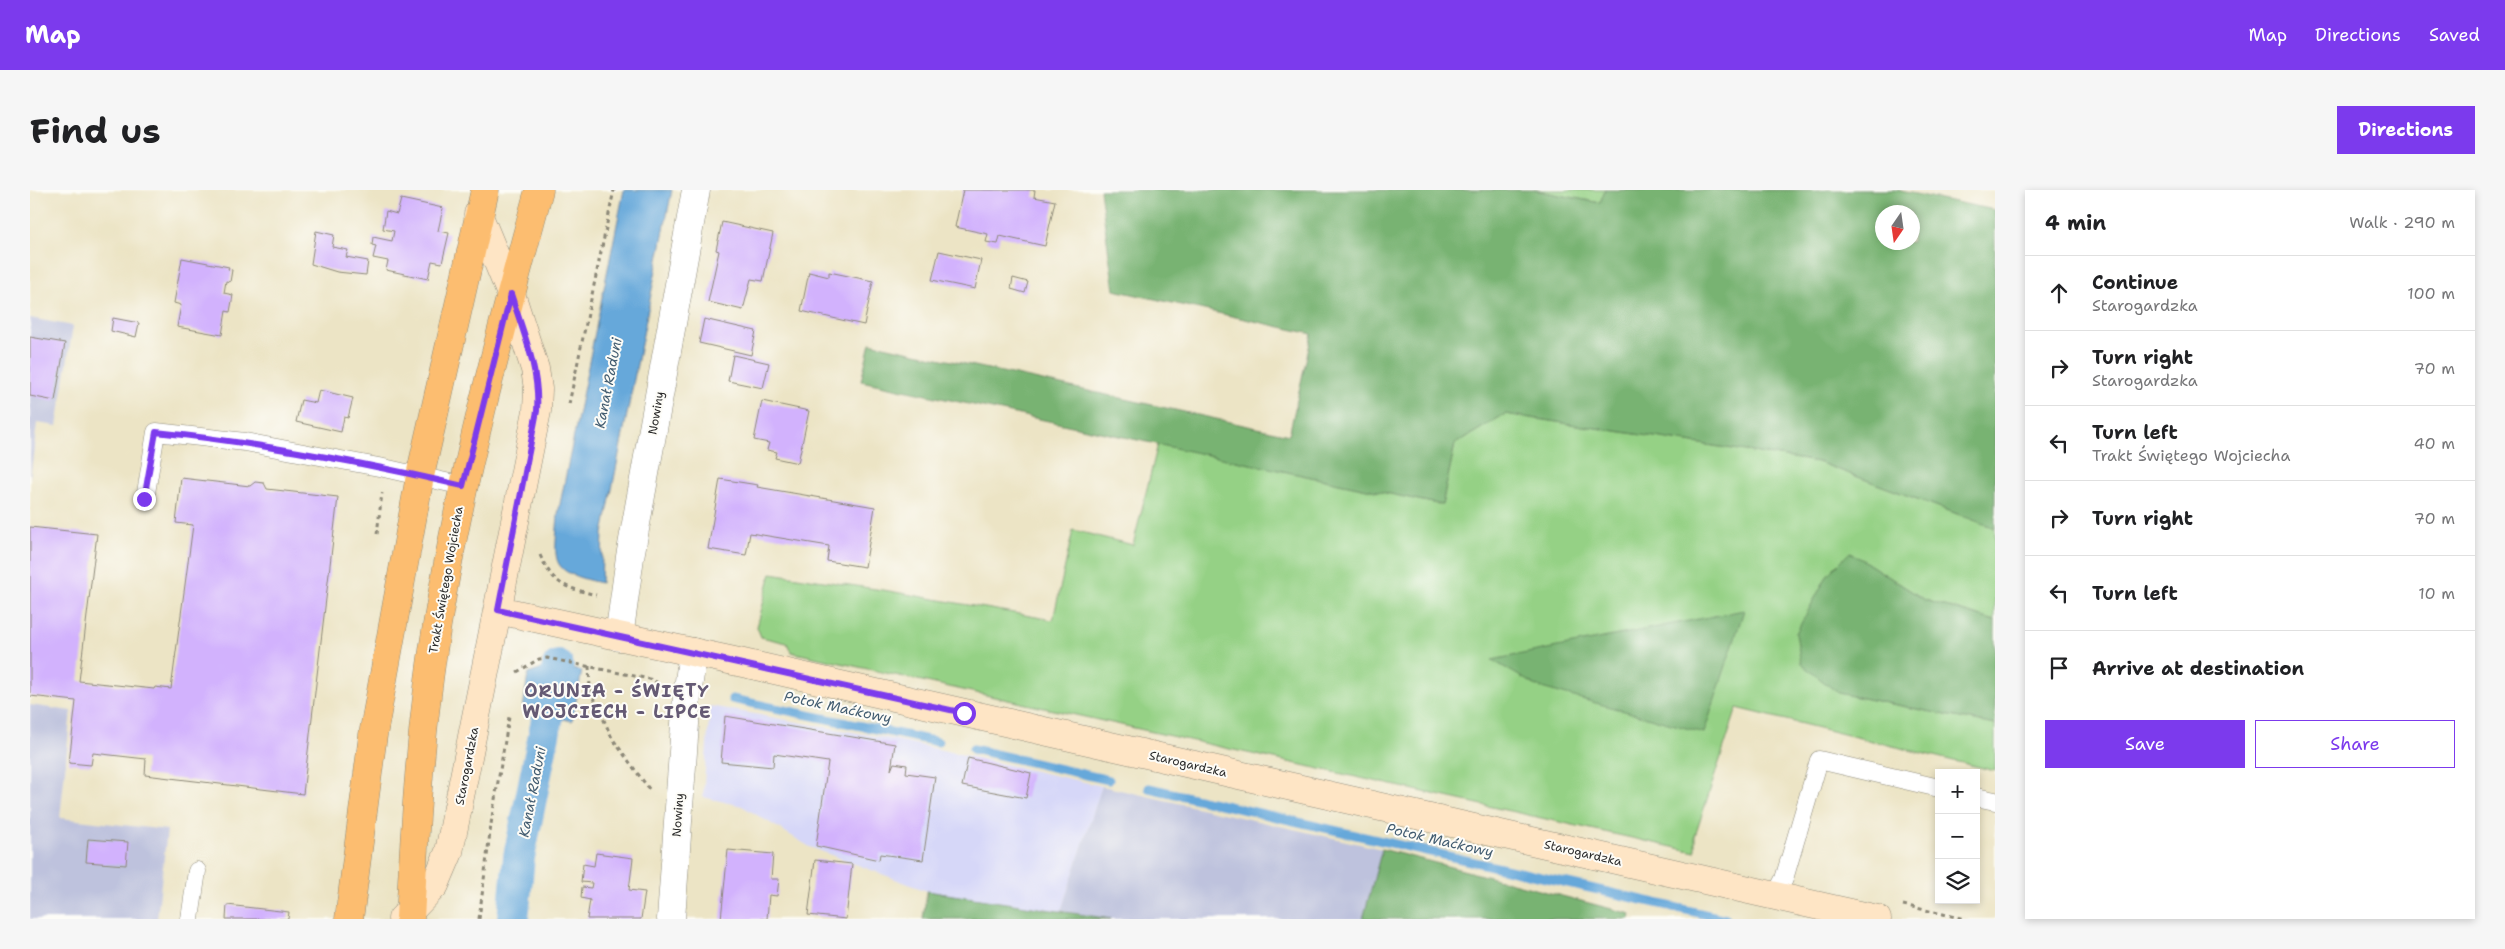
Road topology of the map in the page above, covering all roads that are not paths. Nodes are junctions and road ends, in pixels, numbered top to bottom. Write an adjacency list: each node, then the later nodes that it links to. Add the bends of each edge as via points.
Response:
1 (539, 190): 4 (main road, Trakt Świętego Wojciecha)
2 (696, 190): 9 (street, Nowiny)
3 (482, 202): 4 (main road, Starogardzka); 5 (main road)
4 (511, 294): 6 (main road, Trakt Świętego Wojciecha); 8 (main road, Starogardzka, via 535,369 538,389 537,411)
5 (420, 476): 6 (lane); 7 (lane, via 245,442 156,432); 18 (main road, via 373,734)
6 (463, 486): 16 (main road, Trakt Świętego Wojciecha, via 436,626 418,777)
7 (144, 499)
8 (498, 610): 9 (main road, Starogardzka); 16 (main road, Starogardzka, via 449,852 435,884)
9 (618, 637): 10 (main road, Starogardzka)
10 (693, 652): 15 (main road, Starogardzka); 19 (street, Nowiny)
11 (1935, 787): 15 (lane, via 1819,760 1784,878)
12 (1980, 798): 13 (lane)
13 (1995, 801)
14 (197, 871): 17 (lane)
15 (1775, 896): 20 (main road, Starogardzka)
16 (407, 916)
17 (190, 919)
18 (349, 919)
19 (671, 919)
20 (1877, 919)

